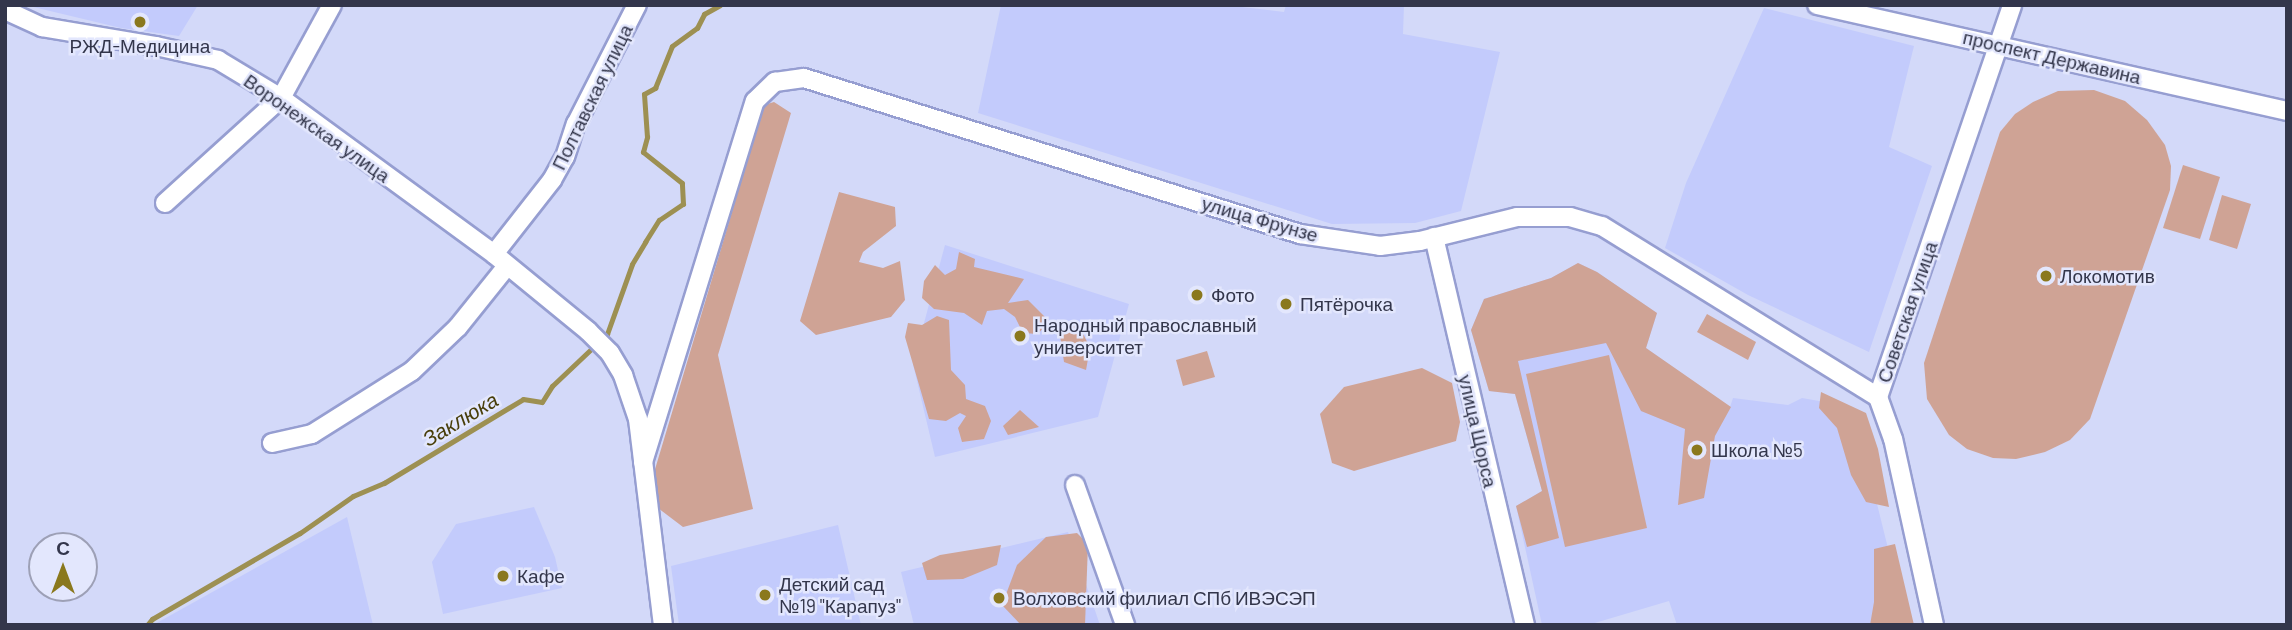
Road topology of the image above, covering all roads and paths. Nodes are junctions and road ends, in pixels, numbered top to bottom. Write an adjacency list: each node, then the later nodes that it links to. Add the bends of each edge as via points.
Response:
1 (332, 5): 7 (street)
2 (637, 5): 11 (street, Полтавская улица, via 576,124 565,157)
3 (1817, 5): 6 (street, проспект Державина)
4 (2012, 5): 6 (street, Советская улица)
5 (5, 10): 7 (street, Воронежская улица, via 42,27 218,60)
6 (2000, 44): 8 (street, проспект Державина); 12 (street, Советская улица)
7 (281, 98): 9 (street); 11 (street, Воронежская улица)
8 (2287, 110)
9 (165, 203)
10 (1434, 237): 12 (street, улица Фрунзе, via 1517,217 1570,217 1602,226); 14 (street, улица Фрунзе, via 1380,246 1300,234 804,78 775,82 755,101); 18 (street, улица Щорса)
11 (500, 260): 13 (street, Полтавская улица, via 458,327 412,371 312,434); 14 (street, Воронежская улица, via 610,354 623,375 638,419)
12 (1878, 397): 19 (street, Советская улица, via 1893,439)
13 (272, 443)
14 (643, 462): 16 (street)
15 (1075, 485): 17 (street)
16 (663, 625)
17 (1125, 625)
18 (1525, 625)
19 (1934, 625)

